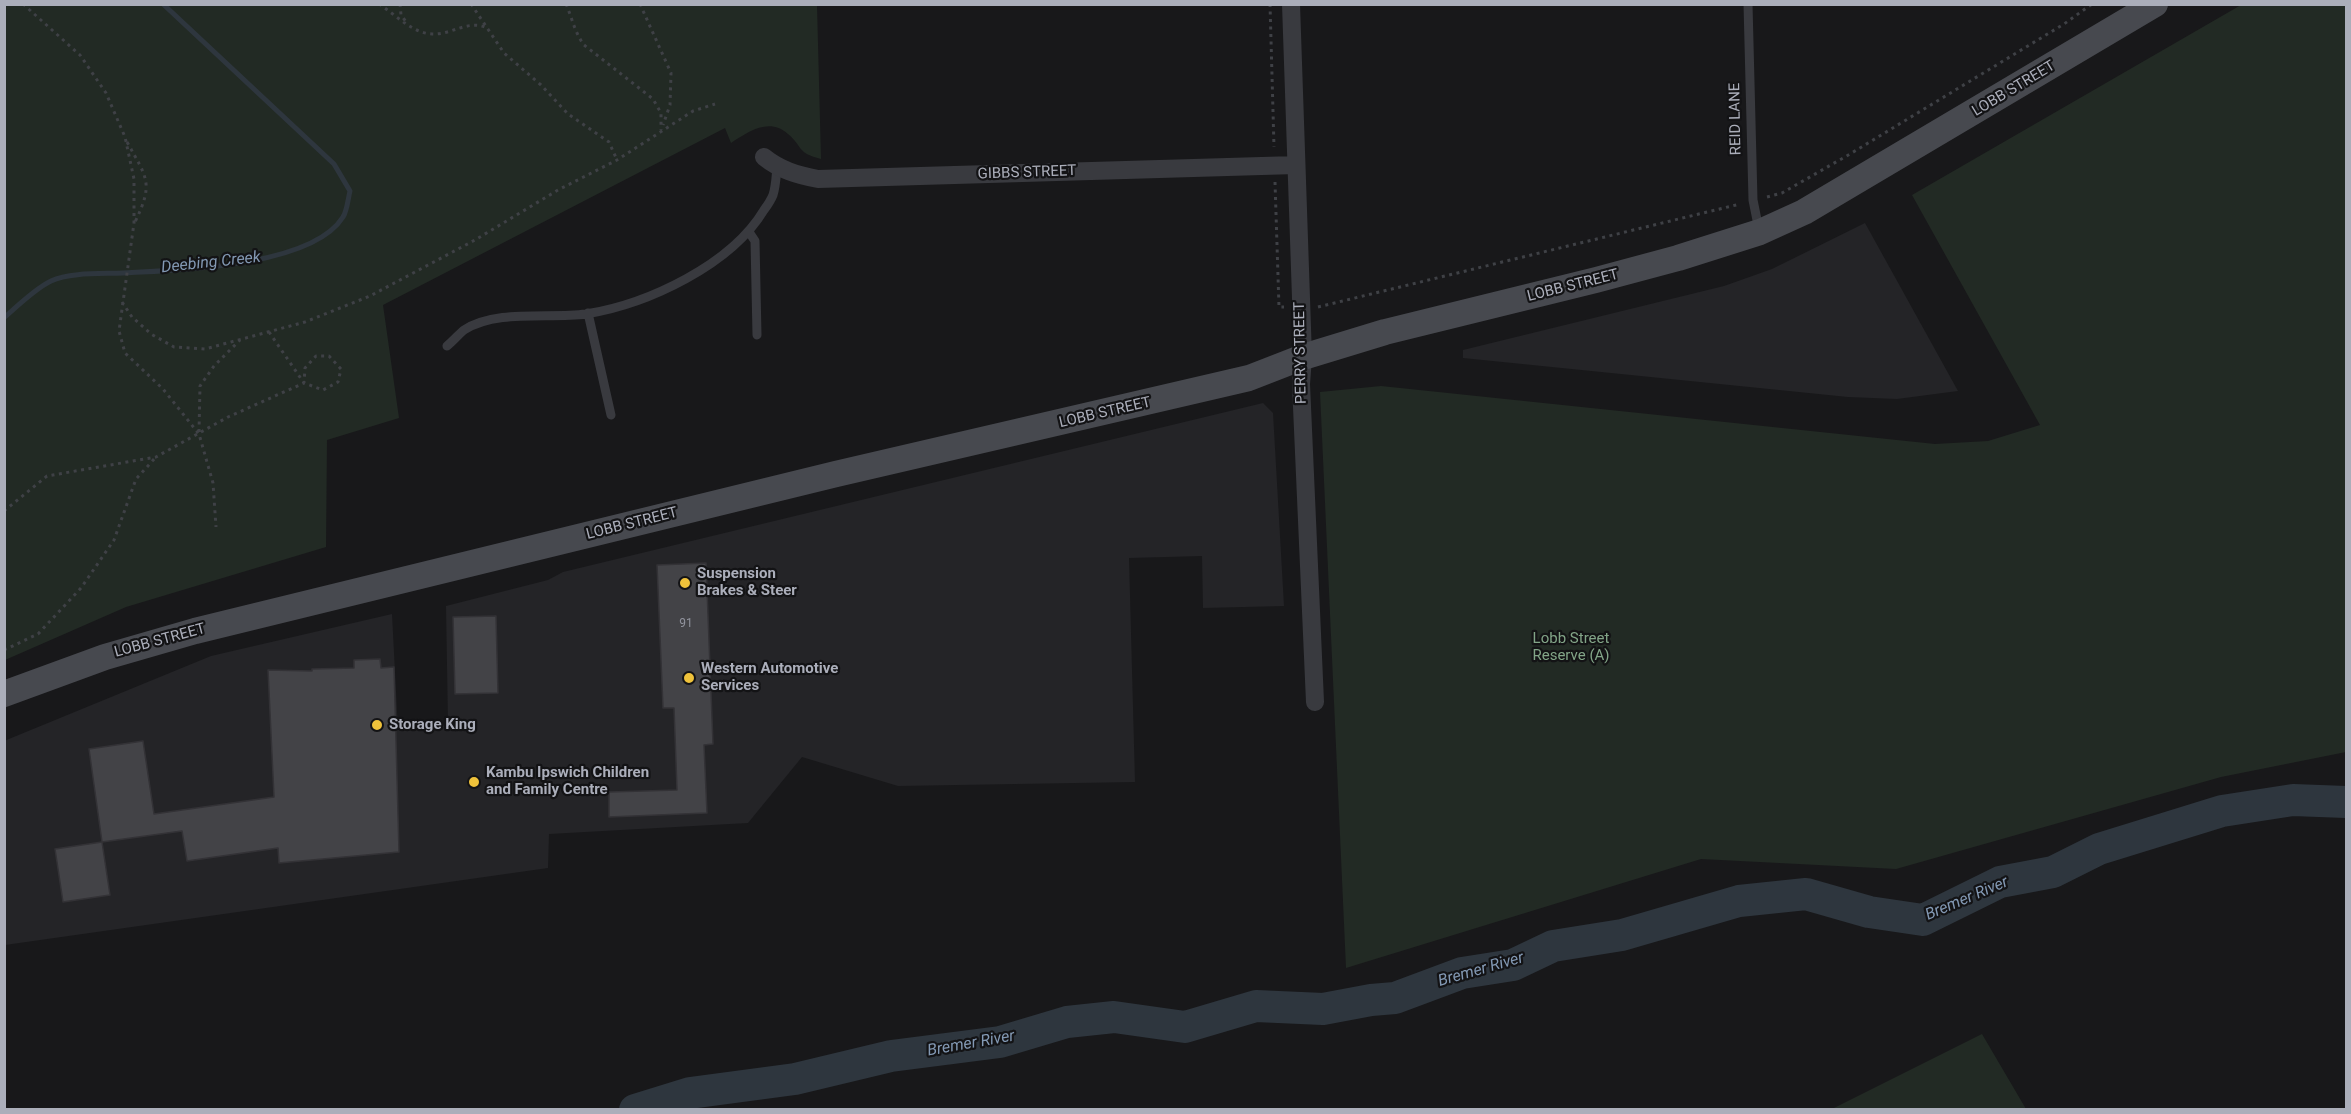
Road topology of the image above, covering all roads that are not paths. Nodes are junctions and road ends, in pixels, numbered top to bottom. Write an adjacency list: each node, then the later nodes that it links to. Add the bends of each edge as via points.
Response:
1 (1291, 4): 5 (street, PERRY STREET)
2 (1748, 4): 7 (lane, REID LANE, via 1753,200)
3 (2155, 4): 7 (main road, LOBB STREET, via 1804,212)
4 (770, 162): 5 (street, GIBBS STREET, via 818,179); 6 (lane, via 773,195)
5 (1296, 165): 11 (street, PERRY STREET)
6 (749, 232): 8 (lane, via 677,284 636,301); 9 (lane, via 755,241)
7 (1760, 232): 11 (main road, LOBB STREET, via 1678,258 1385,332)
8 (588, 313): 10 (lane, via 492,321 463,331); 12 (lane)
9 (757, 335)
10 (447, 346)
11 (1303, 357): 13 (main road, LOBB STREET, via 1249,378 836,474 195,631 105,657); 14 (street, PERRY STREET)
12 (611, 415)
13 (4, 694)
14 (1315, 702)

